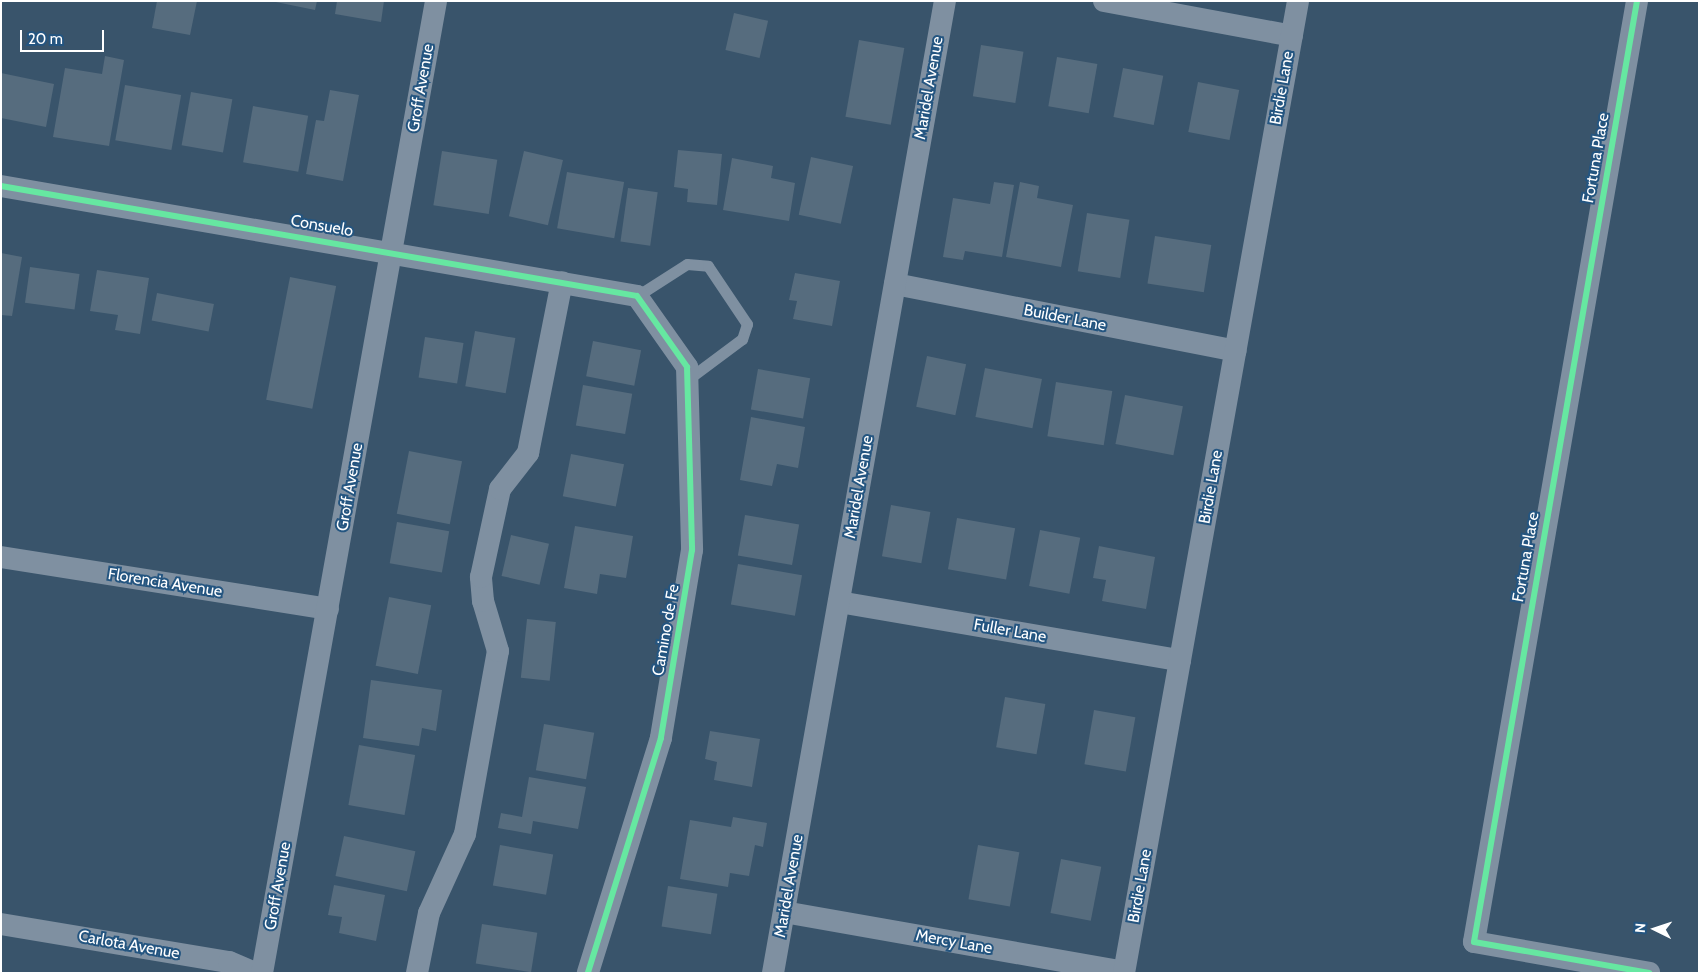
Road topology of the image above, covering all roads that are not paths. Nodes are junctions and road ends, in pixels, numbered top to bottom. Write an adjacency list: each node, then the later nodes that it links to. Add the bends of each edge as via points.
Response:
1 (436, 1): 8 (street, Groff Avenue)
2 (945, 1): 10 (street, Maridel Avenue)
3 (1104, 1): 6 (street)
4 (1298, 1): 6 (street, Birdie Lane)
5 (1637, 1): 26 (street, Fortuna Place, via 1474,942)
6 (1292, 36): 12 (street, Birdie Lane)
7 (1, 186): 8 (street, Consuelo)
8 (392, 252): 9 (street, Consuelo); 16 (street, Groff Avenue)
9 (562, 282): 11 (street, Consuelo); 23 (street, via 528,453 500,489 481,576 483,601 498,651 465,834 429,913)
10 (895, 284): 12 (street, Builder Lane); 15 (street, Maridel Avenue)
11 (637, 296): 13 (street, Camino de Fe, via 686,367); 13 (lane, via 687,264 708,266 746,324 742,339)
12 (1235, 351): 17 (street, Birdie Lane)
13 (687, 380): 24 (street, Camino de Fe, via 692,550 683,613 661,738)
14 (1, 557): 16 (street, Florencia Avenue)
15 (839, 602): 17 (street, Fuller Lane); 18 (street, Maridel Avenue)
16 (328, 609): 22 (street, Groff Avenue)
17 (1180, 660): 20 (street, Birdie Lane)
18 (784, 912): 20 (street, Mercy Lane); 25 (street, Maridel Avenue)
19 (1, 924): 21 (street, Carlota Avenue, via 229,962)
20 (1124, 972)
21 (255, 973)
22 (262, 973)
23 (416, 973)
24 (588, 973)
25 (774, 973)
26 (1649, 973)

